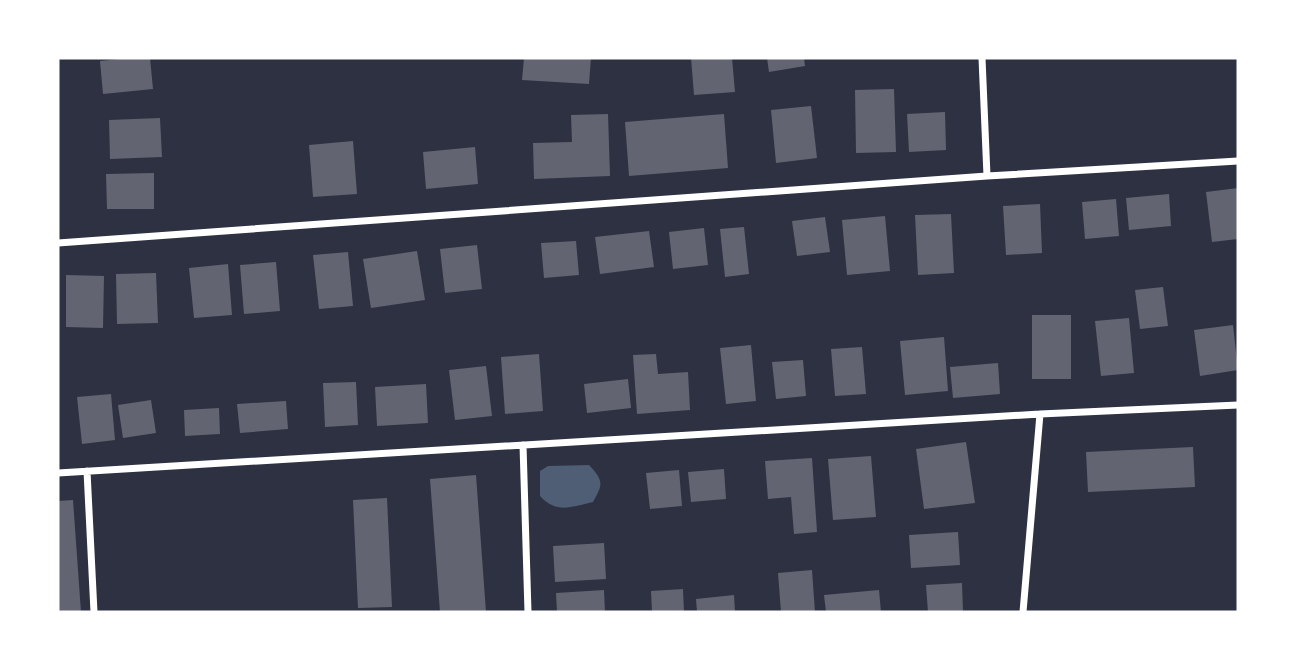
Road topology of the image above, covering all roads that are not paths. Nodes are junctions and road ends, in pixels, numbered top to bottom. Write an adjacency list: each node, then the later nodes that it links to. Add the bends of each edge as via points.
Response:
1 (982, 58): 3 (street)
2 (1238, 161): 3 (street)
3 (987, 176): 4 (street)
4 (58, 243)
5 (1238, 405): 6 (street)
6 (1040, 414): 7 (street); 12 (street)
7 (523, 445): 8 (street); 11 (street)
8 (87, 471): 9 (street); 10 (street)
9 (58, 472)
10 (94, 612)
11 (528, 612)
12 (1023, 612)

